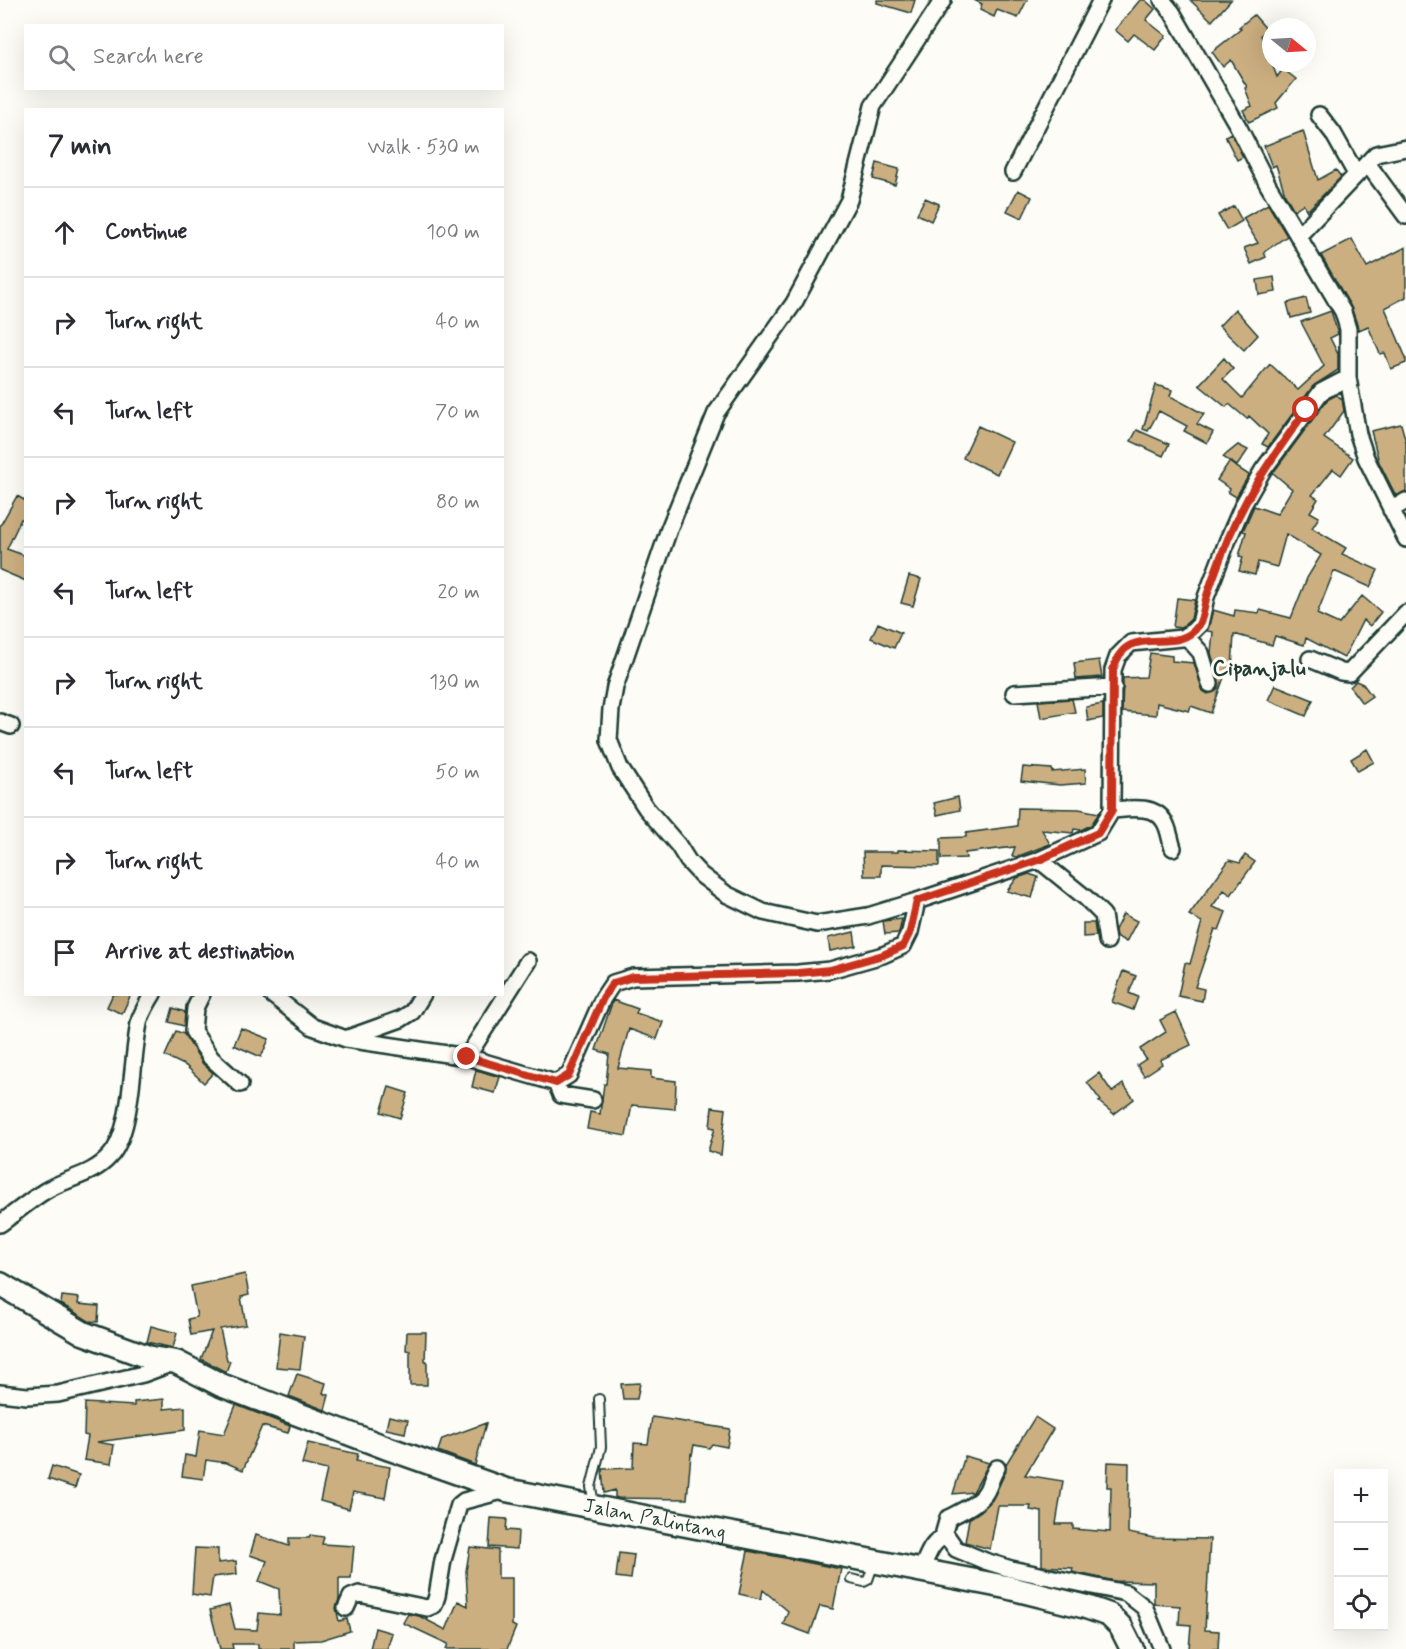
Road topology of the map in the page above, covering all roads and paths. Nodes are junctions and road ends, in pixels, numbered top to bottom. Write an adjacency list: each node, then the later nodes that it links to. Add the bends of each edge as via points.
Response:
1 (943, 0): 23 (street, via 873,106 849,200 795,303 716,413 669,529 615,687 609,740 620,768 646,808 700,875 726,894 763,912 817,924 868,916)
2 (1101, 0): 7 (street)
3 (1162, 0): 9 (street)
4 (1319, 115): 6 (street)
5 (1406, 148): 6 (street, via 1376,154)
6 (1361, 169): 8 (street); 9 (street)
7 (1013, 172)
8 (1406, 216)
9 (1299, 235): 10 (street, via 1343,312)
10 (1348, 378): 12 (street, via 1358,434); 15 (street, via 1321,392 1263,470 1227,542 1200,624)
11 (1406, 501): 12 (street)
12 (1391, 510): 13 (street)
13 (1406, 539)
14 (1406, 613): 16 (street, via 1349,673)
15 (1186, 636): 17 (street, via 1201,653); 18 (street, via 1131,644 1122,650 1113,670)
16 (1310, 659)
17 (1210, 684)
18 (1114, 687): 19 (street); 20 (street)
19 (1014, 693)
20 (1112, 810): 21 (street, via 1156,812 1165,821); 22 (street, via 1098,833)
21 (1173, 848)
22 (1039, 860): 23 (street); 24 (street, via 1103,915)
23 (917, 901): 32 (street, via 903,946 830,970 633,977 613,983 569,1075)
24 (1107, 942)
25 (528, 961): 31 (street)
26 (152, 996): 35 (street, via 141,1016 124,1125 111,1156 92,1172 43,1192)
27 (201, 996): 33 (street, via 195,1008 193,1031 211,1058)
28 (274, 996): 30 (street, via 313,1027)
29 (422, 996): 30 (street, via 412,1012 401,1019)
30 (346, 1039): 31 (street)
31 (467, 1057): 32 (street)
32 (556, 1083): 34 (street, via 561,1095)
33 (240, 1084)
34 (593, 1100)
35 (0, 1224)
36 (0, 1284): 37 (street, Jalan Palintang, via 83,1333 151,1358)
37 (176, 1362): 38 (street, via 58,1394); 41 (street, Jalan Palintang, via 221,1385)
38 (0, 1393)
39 (599, 1399): 42 (lane, via 601,1447 591,1487)
40 (997, 1468): 43 (street, via 980,1499 948,1518 944,1527)
41 (506, 1490): 42 (street, Jalan Palintang); 48 (street, via 464,1501 459,1506 434,1605 427,1608 359,1594 351,1597)
42 (595, 1507): 44 (street, Jalan Palintang)
43 (946, 1537): 45 (street, via 938,1540); 46 (street, via 956,1549 985,1561)
44 (874, 1561): 45 (street, Jalan Palintang); 47 (lane, via 868,1580)
45 (921, 1570): 46 (street, Jalan Palintang)
46 (1008, 1578): 49 (street, Jalan Palintang, via 1109,1615 1121,1627); 50 (street, via 1126,1593 1145,1608)
47 (851, 1579)
48 (346, 1608)
49 (1132, 1649)
50 (1162, 1649)

